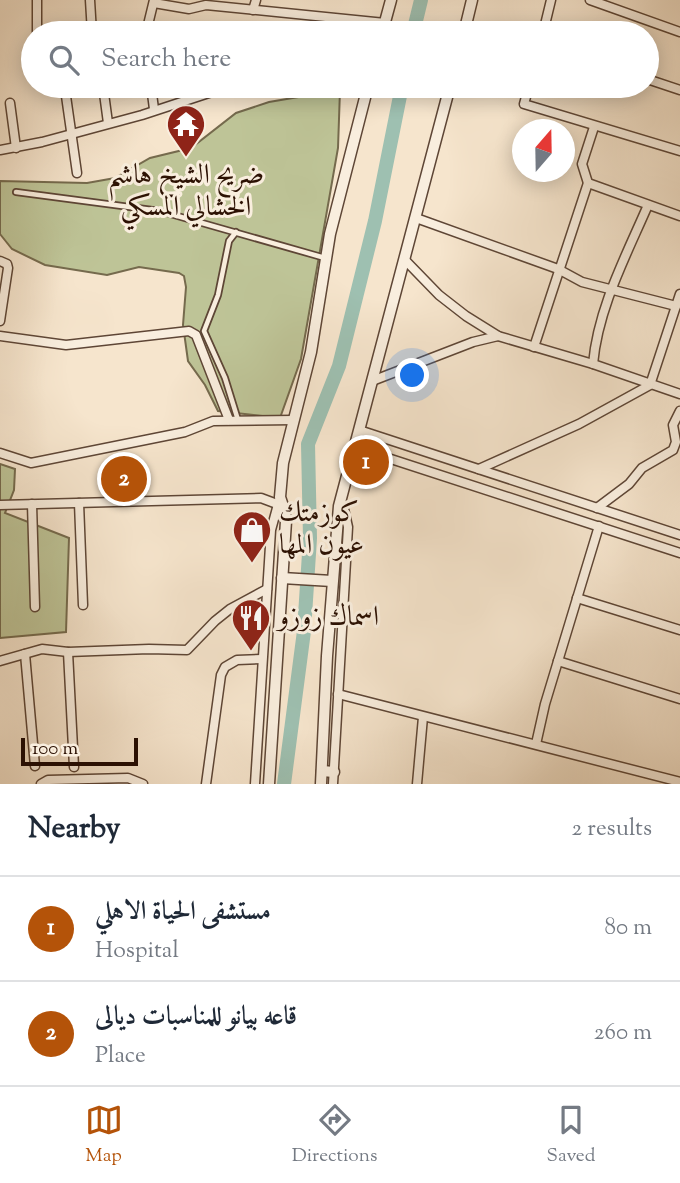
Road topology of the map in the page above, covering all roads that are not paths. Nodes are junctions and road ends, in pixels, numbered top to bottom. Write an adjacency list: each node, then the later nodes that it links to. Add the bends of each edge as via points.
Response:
1 (37, 0): 12 (street)
2 (90, 0): 13 (street)
3 (194, 0): 10 (street)
4 (256, 0): 11 (street)
5 (391, 0): 16 (street)
6 (472, 0): 17 (street)
7 (551, 0): 18 (street)
8 (590, 0): 19 (street)
9 (154, 2): 10 (street); 14 (street)
10 (189, 9): 11 (street, via 206,5)
11 (253, 10): 15 (street)
12 (37, 21)
13 (91, 21)
14 (149, 21)
15 (332, 21)
16 (385, 21)
17 (467, 21)
18 (546, 21)
19 (649, 21)
20 (659, 25): 21 (street)
21 (680, 32)
22 (659, 83): 23 (street)
23 (680, 90)
24 (66, 98): 35 (street)
25 (105, 98): 33 (street)
26 (153, 98): 32 (street)
27 (191, 98): 32 (street)
28 (365, 98): 46 (street)
29 (447, 98): 44 (street)
30 (526, 98): 34 (street, via 524,104)
31 (10, 103): 36 (street)
32 (154, 109): 33 (street)
33 (108, 123): 35 (street)
34 (594, 127): 38 (street); 40 (street, via 582,164)
35 (72, 134): 36 (street); 39 (street)
36 (16, 148): 37 (street)
37 (0, 150)
38 (680, 151)
39 (77, 173)
40 (588, 183): 42 (street); 49 (street)
41 (16, 192): 45 (lane, via 132,206)
42 (648, 205): 43 (street); 50 (street)
43 (680, 216)
44 (416, 219): 47 (street); 49 (street)
45 (236, 232): 46 (lane); 62 (lane, via 229,241 205,331 225,378)
46 (326, 258): 63 (street, via 311,352)
47 (405, 260): 55 (street, via 439,295); 58 (street)
48 (0, 261): 53 (street, via 8,268)
49 (558, 269): 50 (street, via 582,282); 56 (street)
50 (611, 289): 52 (street); 57 (street, via 597,332)
51 (680, 294): 52 (street)
52 (676, 306): 59 (street)
53 (0, 321)
54 (0, 336): 62 (street, via 66,345 189,331 196,335)
55 (498, 336): 56 (street); 58 (street)
56 (534, 346): 57 (street)
57 (593, 364): 59 (street)
58 (372, 380): 64 (street)
59 (650, 385): 60 (street); 67 (street, via 579,424)
60 (680, 394)
61 (680, 411): 73 (street, via 673,425 673,450 642,468)
62 (233, 420): 63 (street); 66 (street, via 31,463)
63 (293, 420): 68 (street)
64 (359, 430): 65 (street); 67 (street)
65 (354, 447): 72 (street); 74 (street)
66 (0, 453)
67 (479, 469): 73 (street)
68 (278, 501): 69 (street); 77 (street, via 285,509 286,521); 79 (street)
69 (79, 503): 70 (street); 81 (street)
70 (32, 504): 71 (street); 82 (street)
71 (0, 505)
72 (340, 506): 78 (street); 91 (street, via 348,527)
73 (597, 508): 75 (street)
74 (599, 527): 76 (street); 80 (street)
75 (678, 531)
76 (680, 553)
77 (282, 578): 78 (street); 84 (street)
78 (332, 581): 97 (street)
79 (267, 589): 83 (street); 86 (street, via 230,609 187,650)
80 (577, 598): 85 (street); 90 (street)
81 (83, 605)
82 (36, 607)
83 (266, 619): 84 (street); 88 (street)
84 (279, 620): 104 (street)
85 (680, 630)
86 (68, 652): 87 (street, via 43,649); 96 (street)
87 (25, 654): 89 (street); 95 (street)
88 (262, 659): 102 (street, via 237,660 225,667); 103 (street)
89 (0, 661)
90 (558, 661): 92 (street); 94 (street)
91 (338, 694): 93 (street); 98 (street)
92 (680, 699)
93 (423, 716): 94 (street); 107 (street)
94 (536, 744): 99 (street)
95 (35, 766)
96 (74, 767)
97 (322, 771): 98 (street); 105 (street)
98 (334, 772): 106 (street)
99 (680, 782)
100 (41, 784): 101 (street, via 48,780 128,778)
101 (144, 784)
102 (206, 784)
103 (255, 784)
104 (269, 784)
105 (321, 784)
106 (333, 784)
107 (417, 784)

